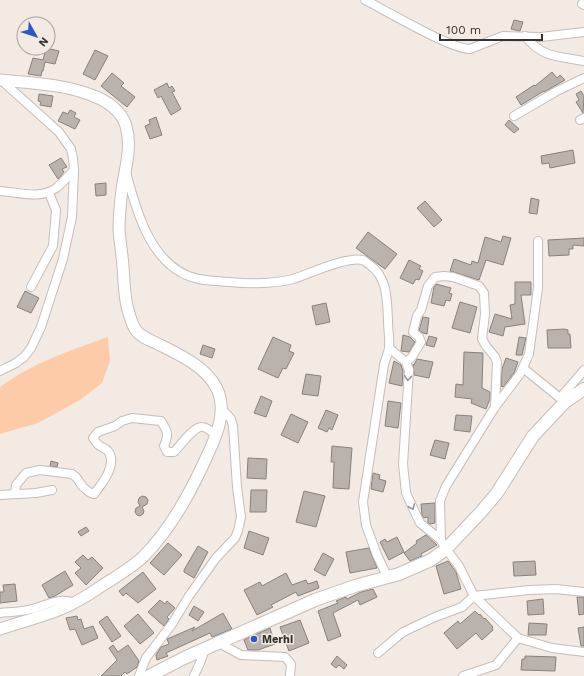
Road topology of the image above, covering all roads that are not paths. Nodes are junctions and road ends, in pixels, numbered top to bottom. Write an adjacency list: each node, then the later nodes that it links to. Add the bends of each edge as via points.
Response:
1 (365, 0): 3 (street, via 437,38 464,49 503,36)
2 (584, 32): 3 (street, via 558,36)
3 (525, 36): 4 (street, via 534,47 545,54)
4 (584, 61)
5 (584, 78): 7 (street)
6 (0, 80): 8 (street, via 66,140 71,149); 9 (main road, via 80,91 114,108 126,126 129,144)
7 (514, 116)
8 (74, 170): 11 (street); 18 (street, via 72,217 63,259 41,327 24,357)
9 (126, 171): 14 (street, via 136,210 151,241 172,267 198,279 268,283 292,279 352,260 363,260 370,264 378,271 385,286); 21 (main road, via 119,229 126,301 131,320 136,330 147,339 184,358 206,374 220,395)
10 (0, 191): 11 (street)
11 (49, 193): 13 (street, via 56,210 53,246)
12 (538, 241): 16 (street, via 539,273 535,317 529,354)
13 (31, 287)
14 (389, 348): 15 (street); 28 (street, via 363,502 366,525)
15 (406, 362): 22 (street, via 421,342 413,332 414,326 428,286 435,277 453,277 479,286 484,293 482,339 496,362); 27 (street, one-way to 27, via 409,370 403,464 406,493 420,523)
16 (523, 368): 20 (street); 22 (street)
17 (584, 370): 20 (street)
18 (0, 371)
19 (584, 389): 20 (main road)
20 (562, 400): 27 (main road, via 533,436 497,493 481,512)
21 (221, 408): 23 (main road); 39 (street, via 231,418 233,426 241,517 238,531 188,596 172,624 146,658)
22 (495, 408): 27 (street, via 446,486 440,500)
23 (216, 435): 25 (street, via 202,427 195,429 174,452 167,452 164,446 168,436 167,430 161,421 132,418 98,432 93,438 98,445 108,451 110,458 109,471 94,494 83,487 72,474 40,470 26,473 16,485); 31 (main road, via 195,484 161,536 142,558)
24 (52, 490): 25 (street)
25 (15, 494): 26 (street)
26 (0, 495)
27 (443, 545): 28 (main road, via 431,560 399,574); 30 (street, via 460,566)
28 (387, 576): 35 (main road, via 316,600)
29 (584, 592): 30 (street, via 529,590)
30 (474, 596): 34 (street); 38 (street, via 462,606 403,632)
31 (75, 603): 32 (street, via 62,600 31,610); 33 (main road, via 47,615)
32 (0, 613)
33 (0, 629)
34 (518, 638): 37 (street, via 552,648); 43 (street, via 496,665)
35 (219, 643): 36 (main road); 42 (street, via 241,655 285,657 290,664)
36 (205, 649): 40 (main road); 41 (street)
37 (584, 652)
38 (378, 654)
39 (140, 676)
40 (149, 676)
41 (194, 676)
42 (290, 676)
43 (463, 676)

